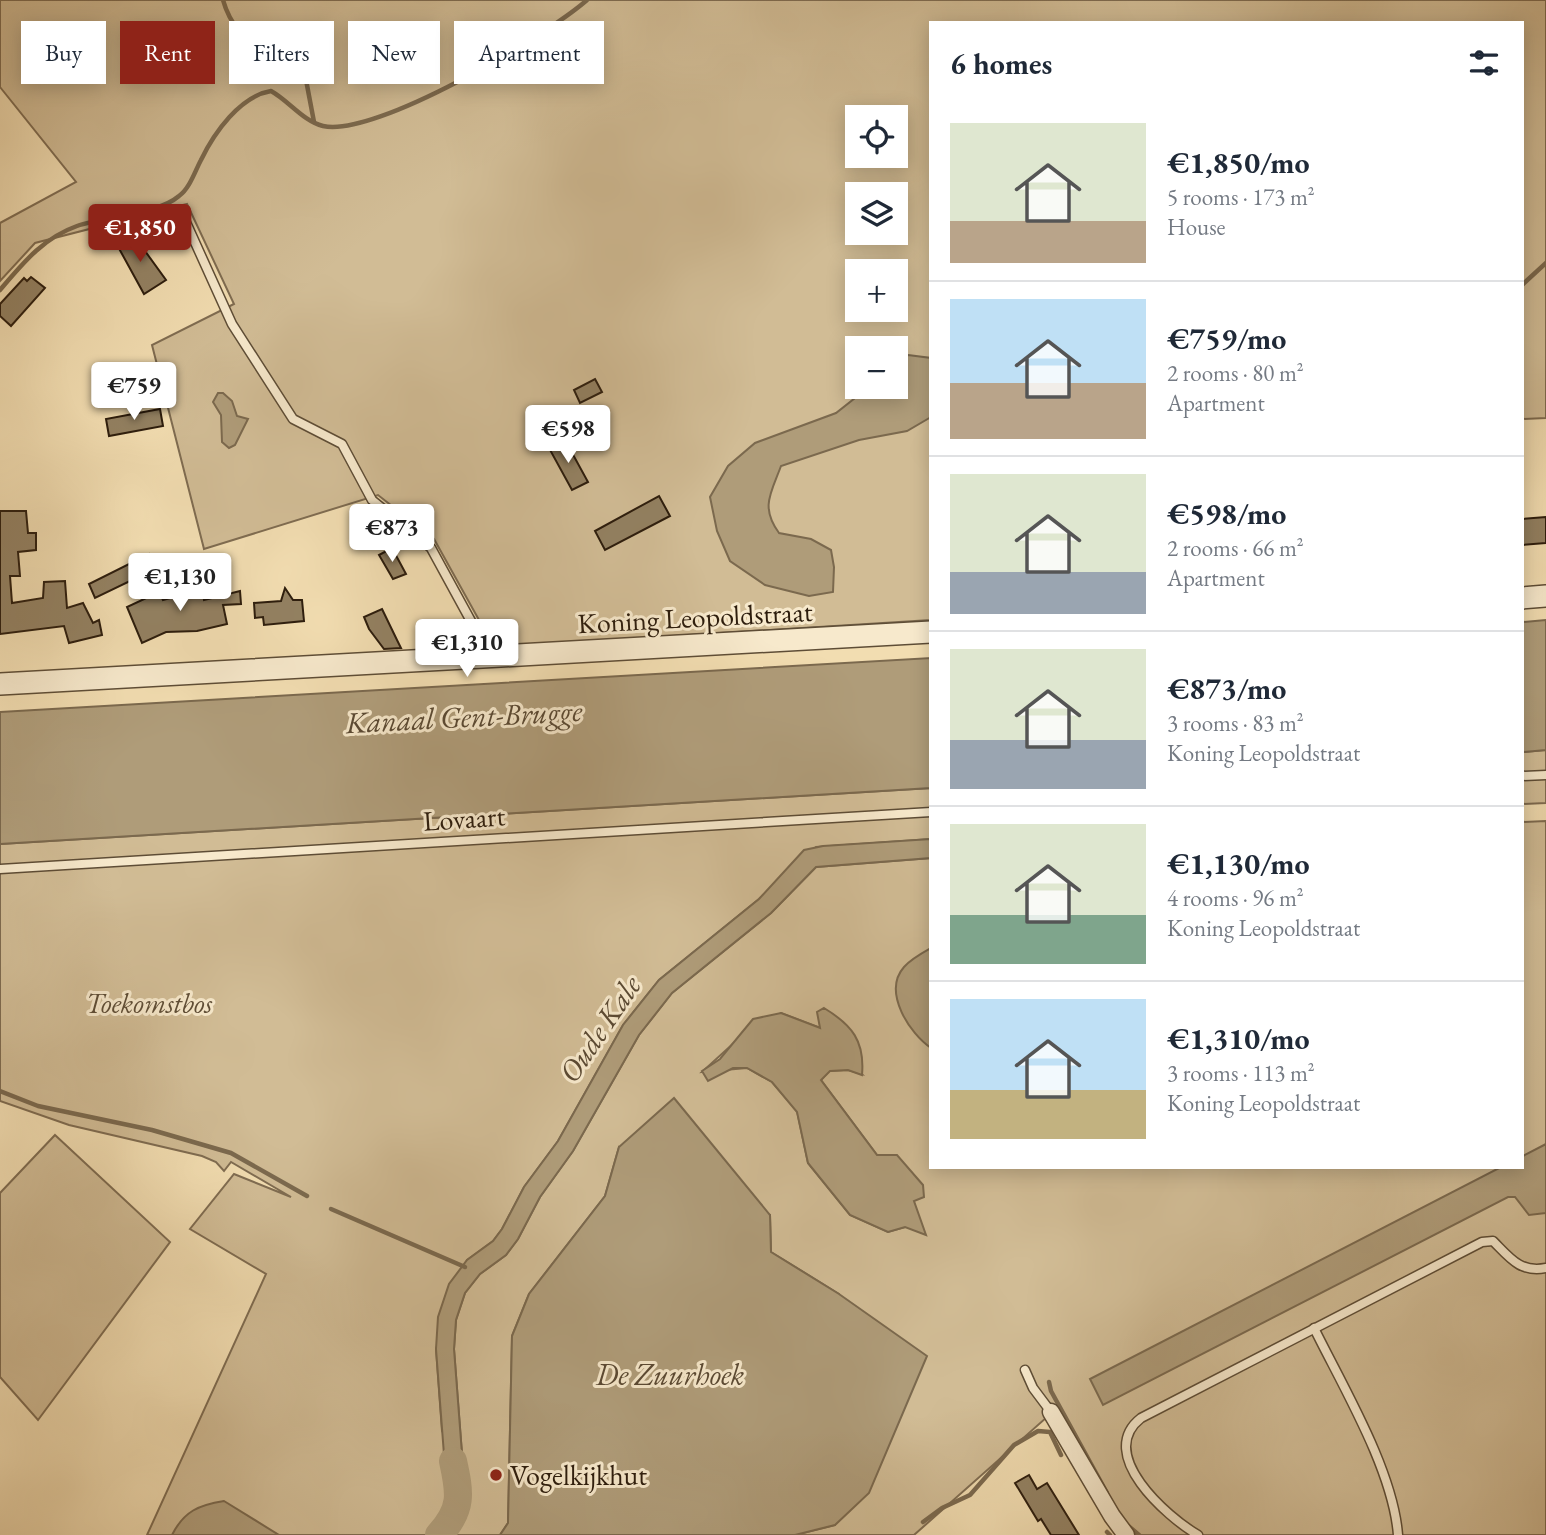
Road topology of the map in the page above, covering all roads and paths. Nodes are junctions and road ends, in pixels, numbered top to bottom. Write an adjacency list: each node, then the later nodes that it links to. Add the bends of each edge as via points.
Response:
1 (184, 218): 5 (lane, via 232,324 293,419 342,444 372,500 431,548)
2 (1546, 596): 3 (street)
3 (1524, 598)
4 (929, 632): 5 (street, Koning Leopoldstraat)
5 (491, 657): 6 (street, Koning Leopoldstraat)
6 (0, 684)
7 (1546, 775): 8 (lane)
8 (1524, 776)
9 (929, 812): 10 (lane, Lovaart)
10 (0, 869)
11 (1546, 1268): 12 (lane, via 1521,1268 1493,1241 1482,1241)
12 (1314, 1328): 16 (lane, via 1132,1425 1128,1450 1136,1478 1163,1510); 17 (lane, via 1383,1475 1397,1515)
13 (1025, 1370): 14 (lane)
14 (1051, 1412): 15 (street)
15 (1126, 1535)
16 (1198, 1535)
17 (1398, 1535)

